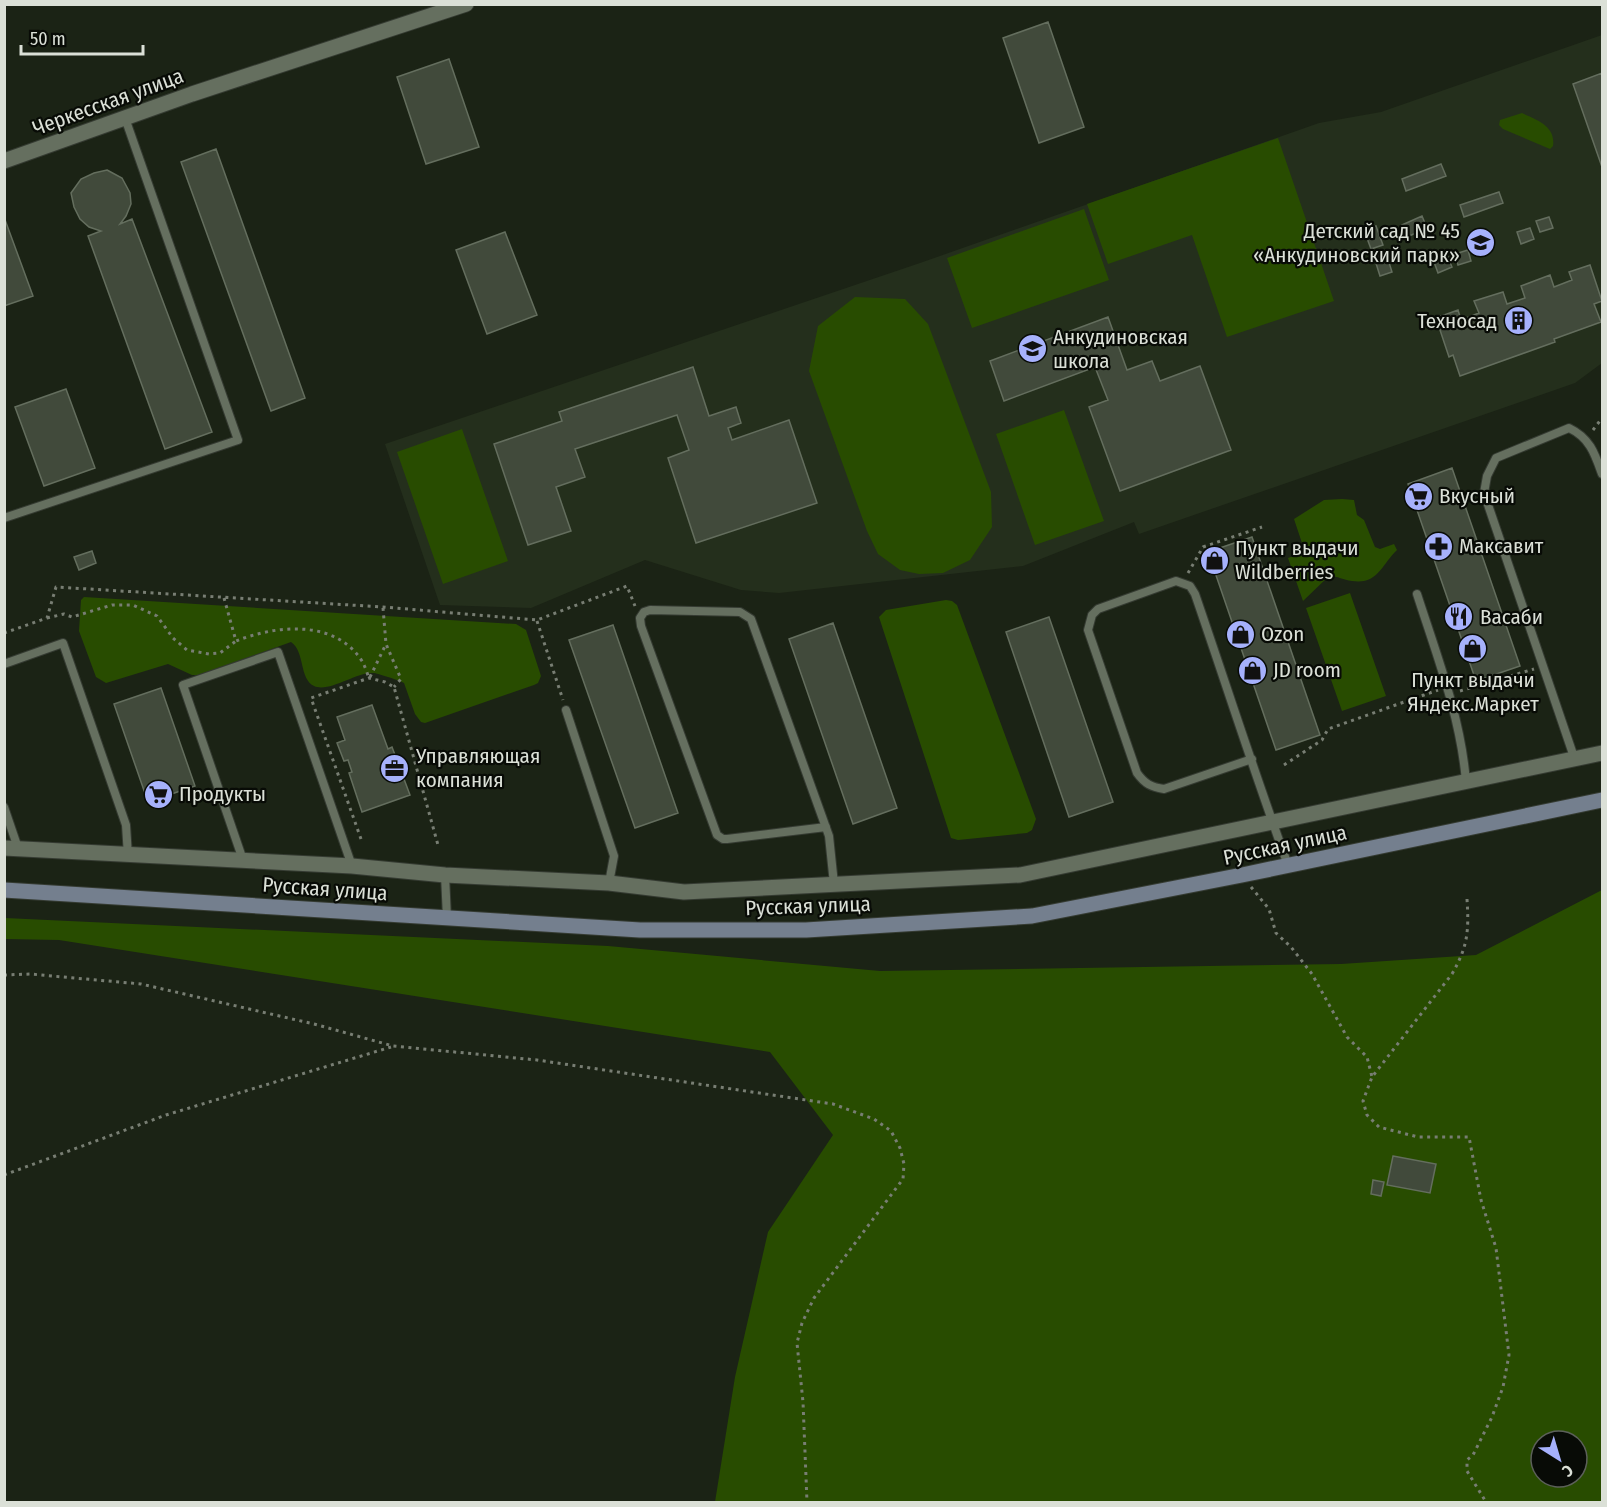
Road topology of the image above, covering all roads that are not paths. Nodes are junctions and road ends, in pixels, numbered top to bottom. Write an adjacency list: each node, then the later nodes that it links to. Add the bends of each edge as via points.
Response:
1 (466, 4): 2 (street, Черкесская улица)
2 (125, 118): 3 (street, Черкесская улица); 5 (lane, via 237,440)
3 (4, 161)
4 (1602, 474): 11 (lane, via 1586,439 1569,429 1496,458 1484,493)
5 (4, 518)
6 (1417, 594): 12 (lane, via 1448,690 1464,753)
7 (4, 664): 18 (lane, via 63,643 126,825)
8 (566, 710): 23 (lane, via 614,856)
9 (1602, 753): 11 (street)
10 (1252, 759): 10 (lane, via 1164,789 1144,782 1137,773 1088,630 1092,615 1098,609 1176,582 1190,586); 15 (lane)
11 (1575, 760): 12 (street)
12 (1466, 782): 15 (street)
13 (1602, 800): 20 (street, Русская улица)
14 (4, 807): 17 (lane)
15 (1273, 823): 20 (lane); 24 (street, via 1020,875)
16 (826, 827): 16 (lane, via 751,619 740,612 644,612 640,618 717,836 727,839); 24 (lane)
17 (11, 848): 18 (street)
18 (128, 856): 19 (street)
19 (243, 860): 21 (street); 21 (lane, via 183,685 278,652)
20 (1288, 865): 26 (street, Русская улица, via 1032,916 806,930 640,930)
21 (352, 866): 22 (street)
22 (445, 875): 23 (street); 26 (lane)
23 (609, 883): 24 (street, via 684,892)
24 (834, 884)
25 (4, 890): 26 (street, Русская улица)
26 (447, 918)

